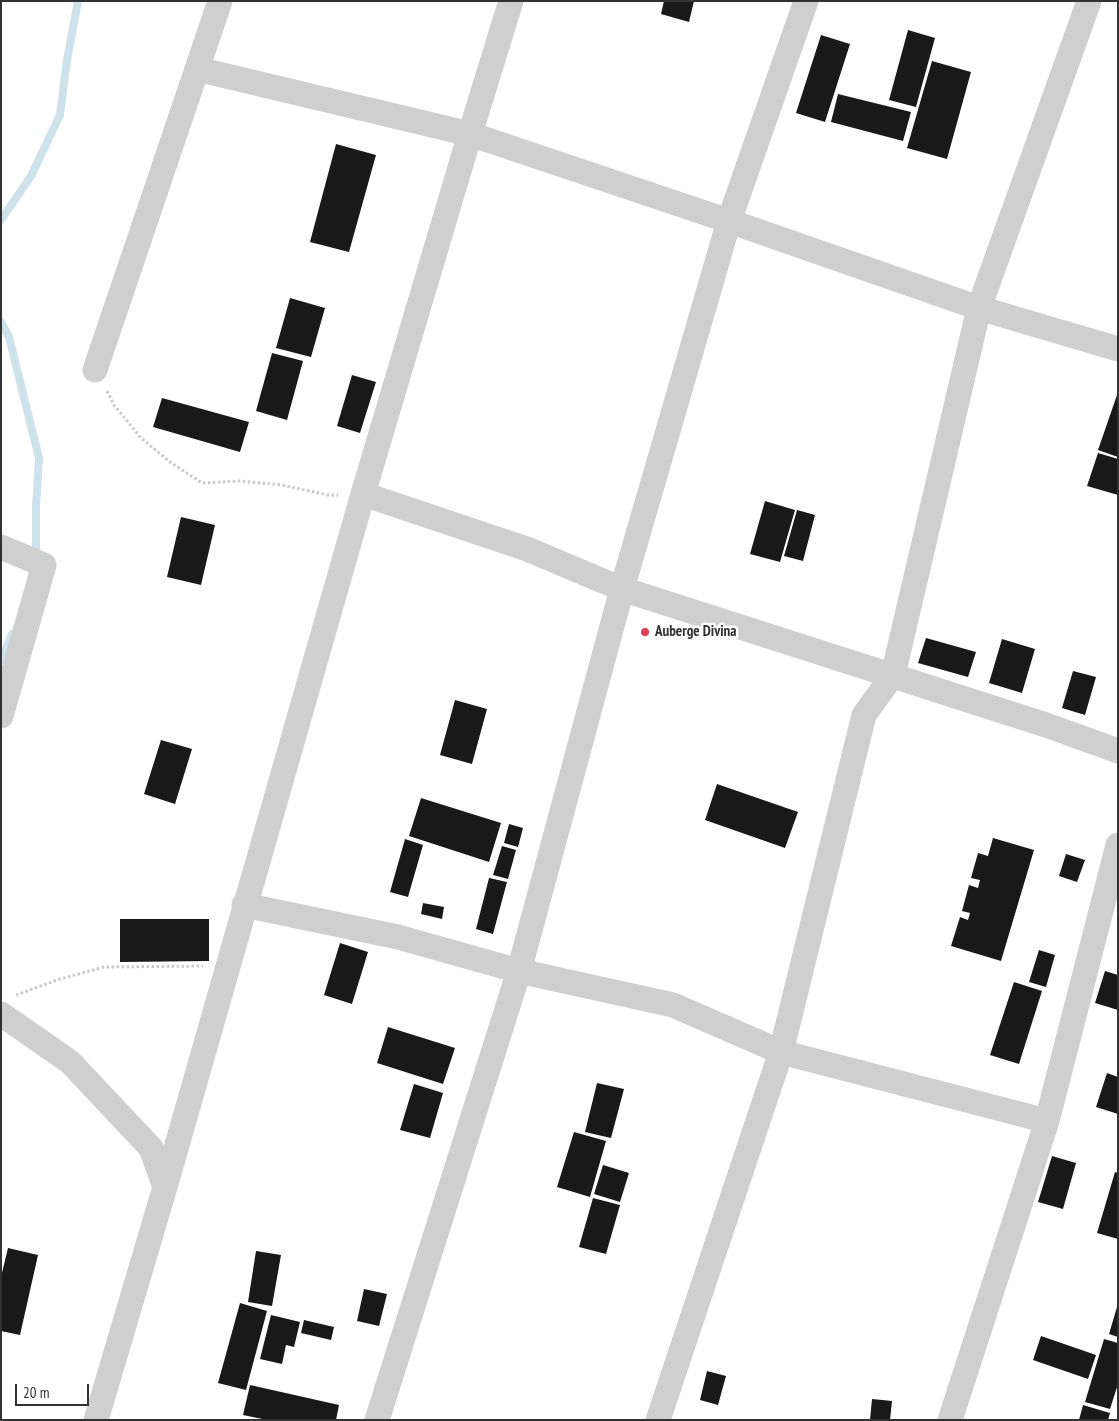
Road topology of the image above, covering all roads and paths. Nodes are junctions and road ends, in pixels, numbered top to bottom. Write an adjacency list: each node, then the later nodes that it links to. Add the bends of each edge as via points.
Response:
1 (220, 1): 5 (street)
2 (511, 1): 6 (street)
3 (806, 1): 7 (street)
4 (1089, 1): 8 (street)
5 (197, 69): 6 (street); 10 (street)
6 (470, 134): 7 (street); 11 (street)
7 (729, 221): 8 (street); 13 (street)
8 (980, 308): 9 (street); 14 (street)
9 (1118, 349)
10 (95, 370): 11 (path, via 114,405 141,438 202,483 240,481 282,485 328,495)
11 (363, 494): 13 (street, via 527,549); 18 (street)
12 (1, 547): 15 (street, via 44,565)
13 (622, 589): 14 (street); 20 (street)
14 (893, 674): 16 (street); 22 (street, via 864,715)
15 (1, 716)
16 (1118, 751)
17 (1118, 845): 23 (street)
18 (244, 905): 19 (street); 20 (street, via 398,937)
19 (227, 967): 21 (path, via 104,967 60,978); 24 (street)
20 (519, 971): 22 (street, via 673,1005); 26 (street)
21 (6, 1006): 24 (street, via 70,1062 151,1148)
22 (781, 1052): 23 (street); 27 (street)
23 (1047, 1121): 28 (street)
24 (165, 1187): 25 (street)
25 (96, 1420)
26 (377, 1420)
27 (658, 1420)
28 (950, 1420)

